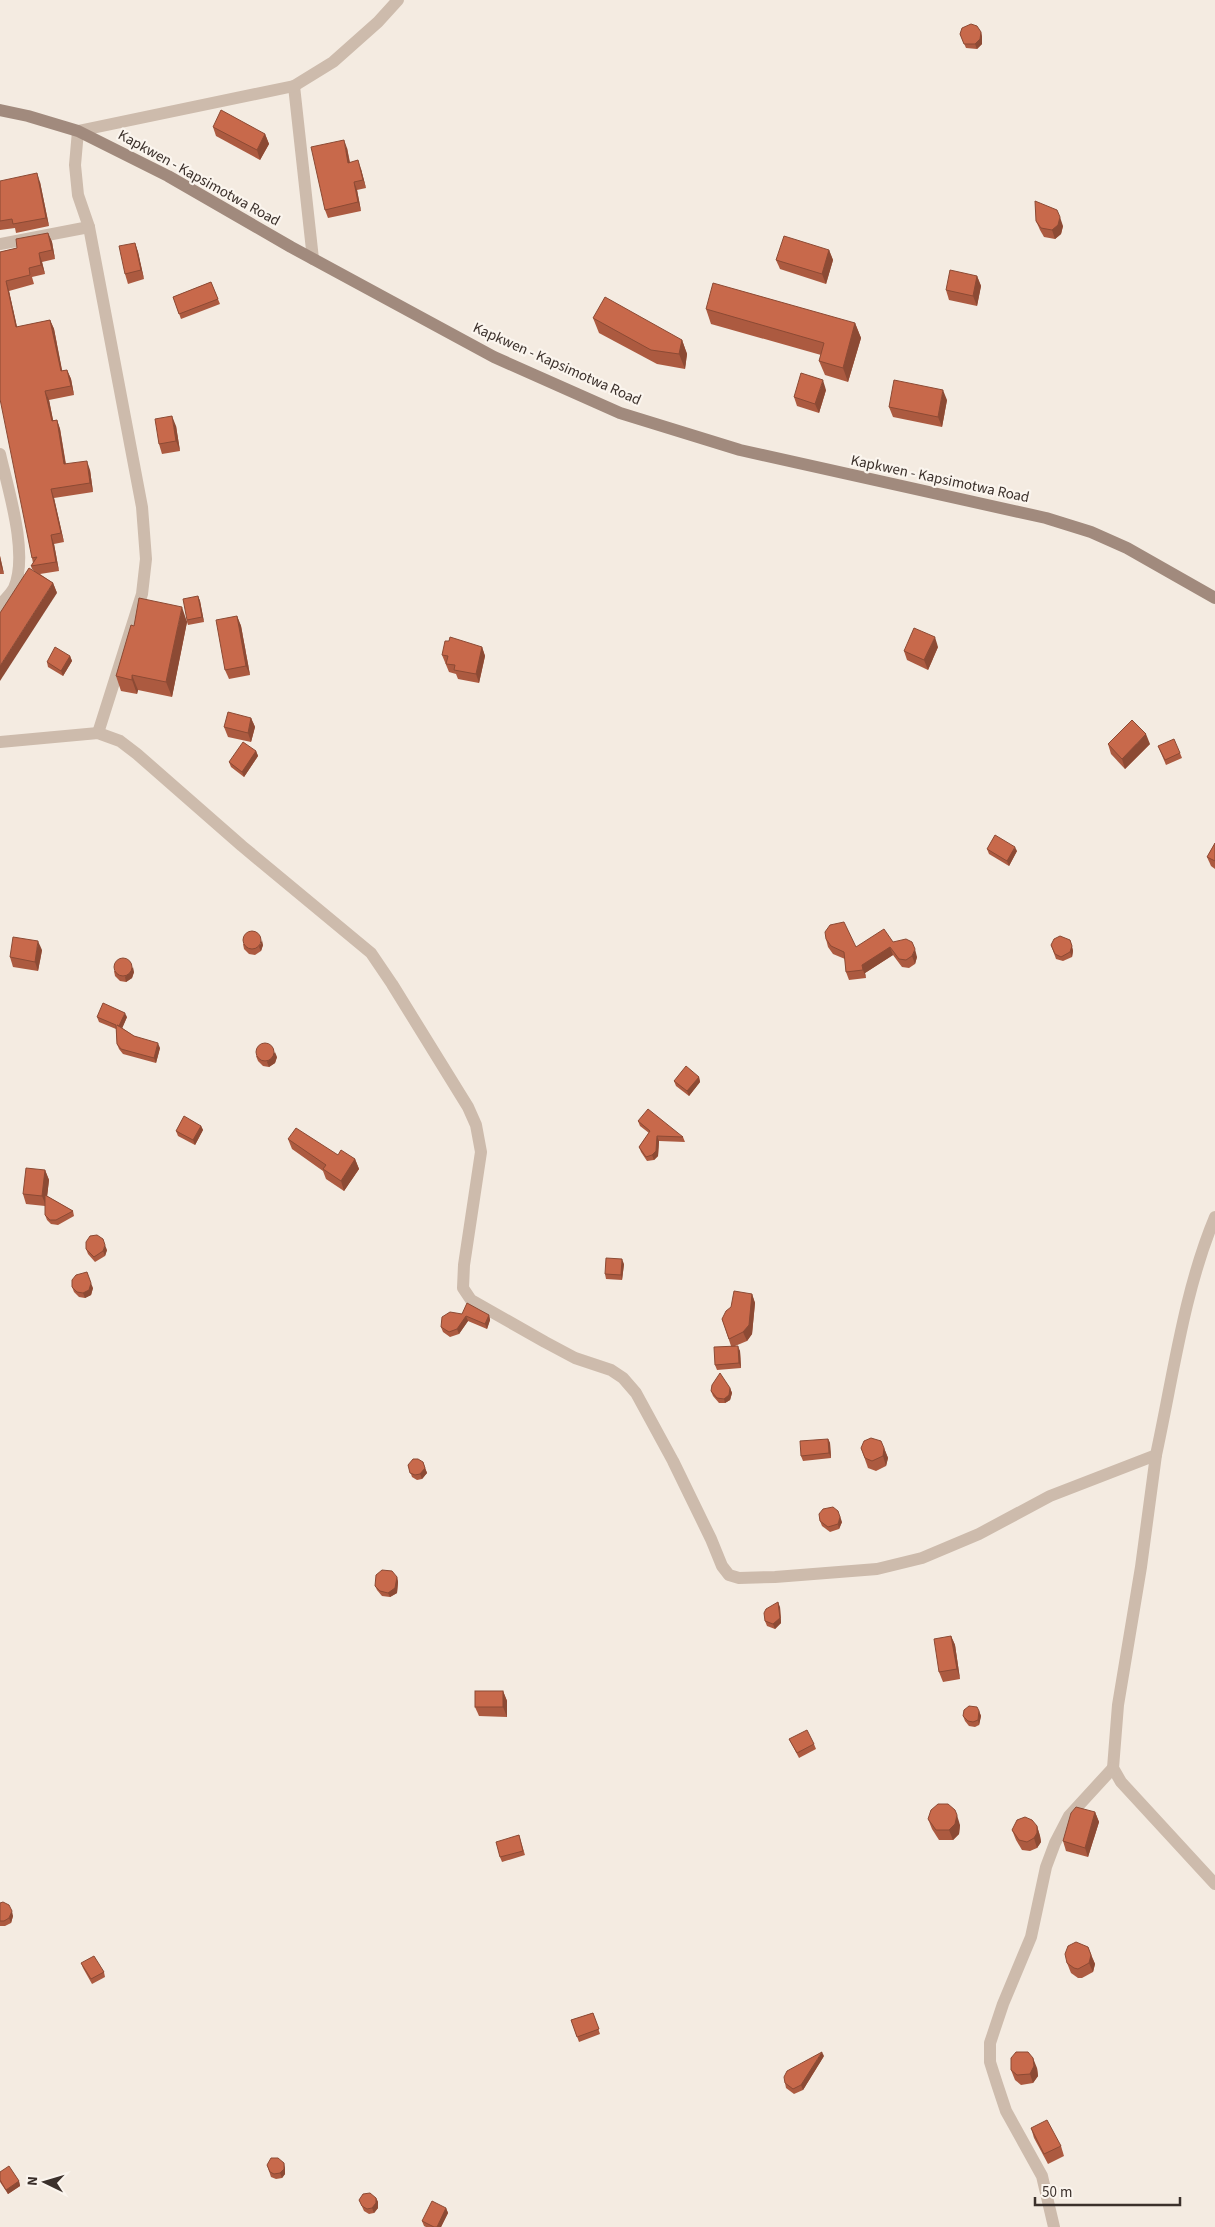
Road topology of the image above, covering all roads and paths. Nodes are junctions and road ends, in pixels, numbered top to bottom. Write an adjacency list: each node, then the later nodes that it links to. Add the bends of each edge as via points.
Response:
1 (398, 0): 2 (street, via 333,62)
2 (294, 86): 4 (street); 7 (street)
3 (0, 110): 4 (street, Kapkwen - Kapsimotwa Road)
4 (78, 131): 5 (street, via 76,180); 7 (street, Kapkwen - Kapsimotwa Road, via 168,176)
5 (88, 226): 6 (street); 11 (street, via 140,498 146,559 142,594)
6 (0, 244)
7 (314, 259): 9 (street, Kapkwen - Kapsimotwa Road, via 494,357 620,413 740,450 1046,518 1091,532 1127,548)
8 (0, 454): 10 (street, via 18,533 19,564 14,587)
9 (1215, 598)
10 (0, 606)
11 (98, 733): 12 (street); 14 (street, via 120,741 137,754 371,953 468,1107 476,1125 482,1152 463,1288 471,1300 575,1358 611,1370 623,1378 636,1393 673,1461 729,1575 775,1578 877,1569 922,1558 979,1534 1050,1496)
12 (0, 742)
13 (1215, 1217): 14 (street, via 1188,1304)
14 (1156, 1455): 15 (street, via 1118,1705)
15 (1113, 1768): 16 (street, via 1121,1782); 17 (street, via 1069,1816 1055,1843 1046,1867 1031,1937 990,2043 990,2062 996,2084 1006,2111 1042,2176)
16 (1215, 1884)
17 (1054, 2227)

